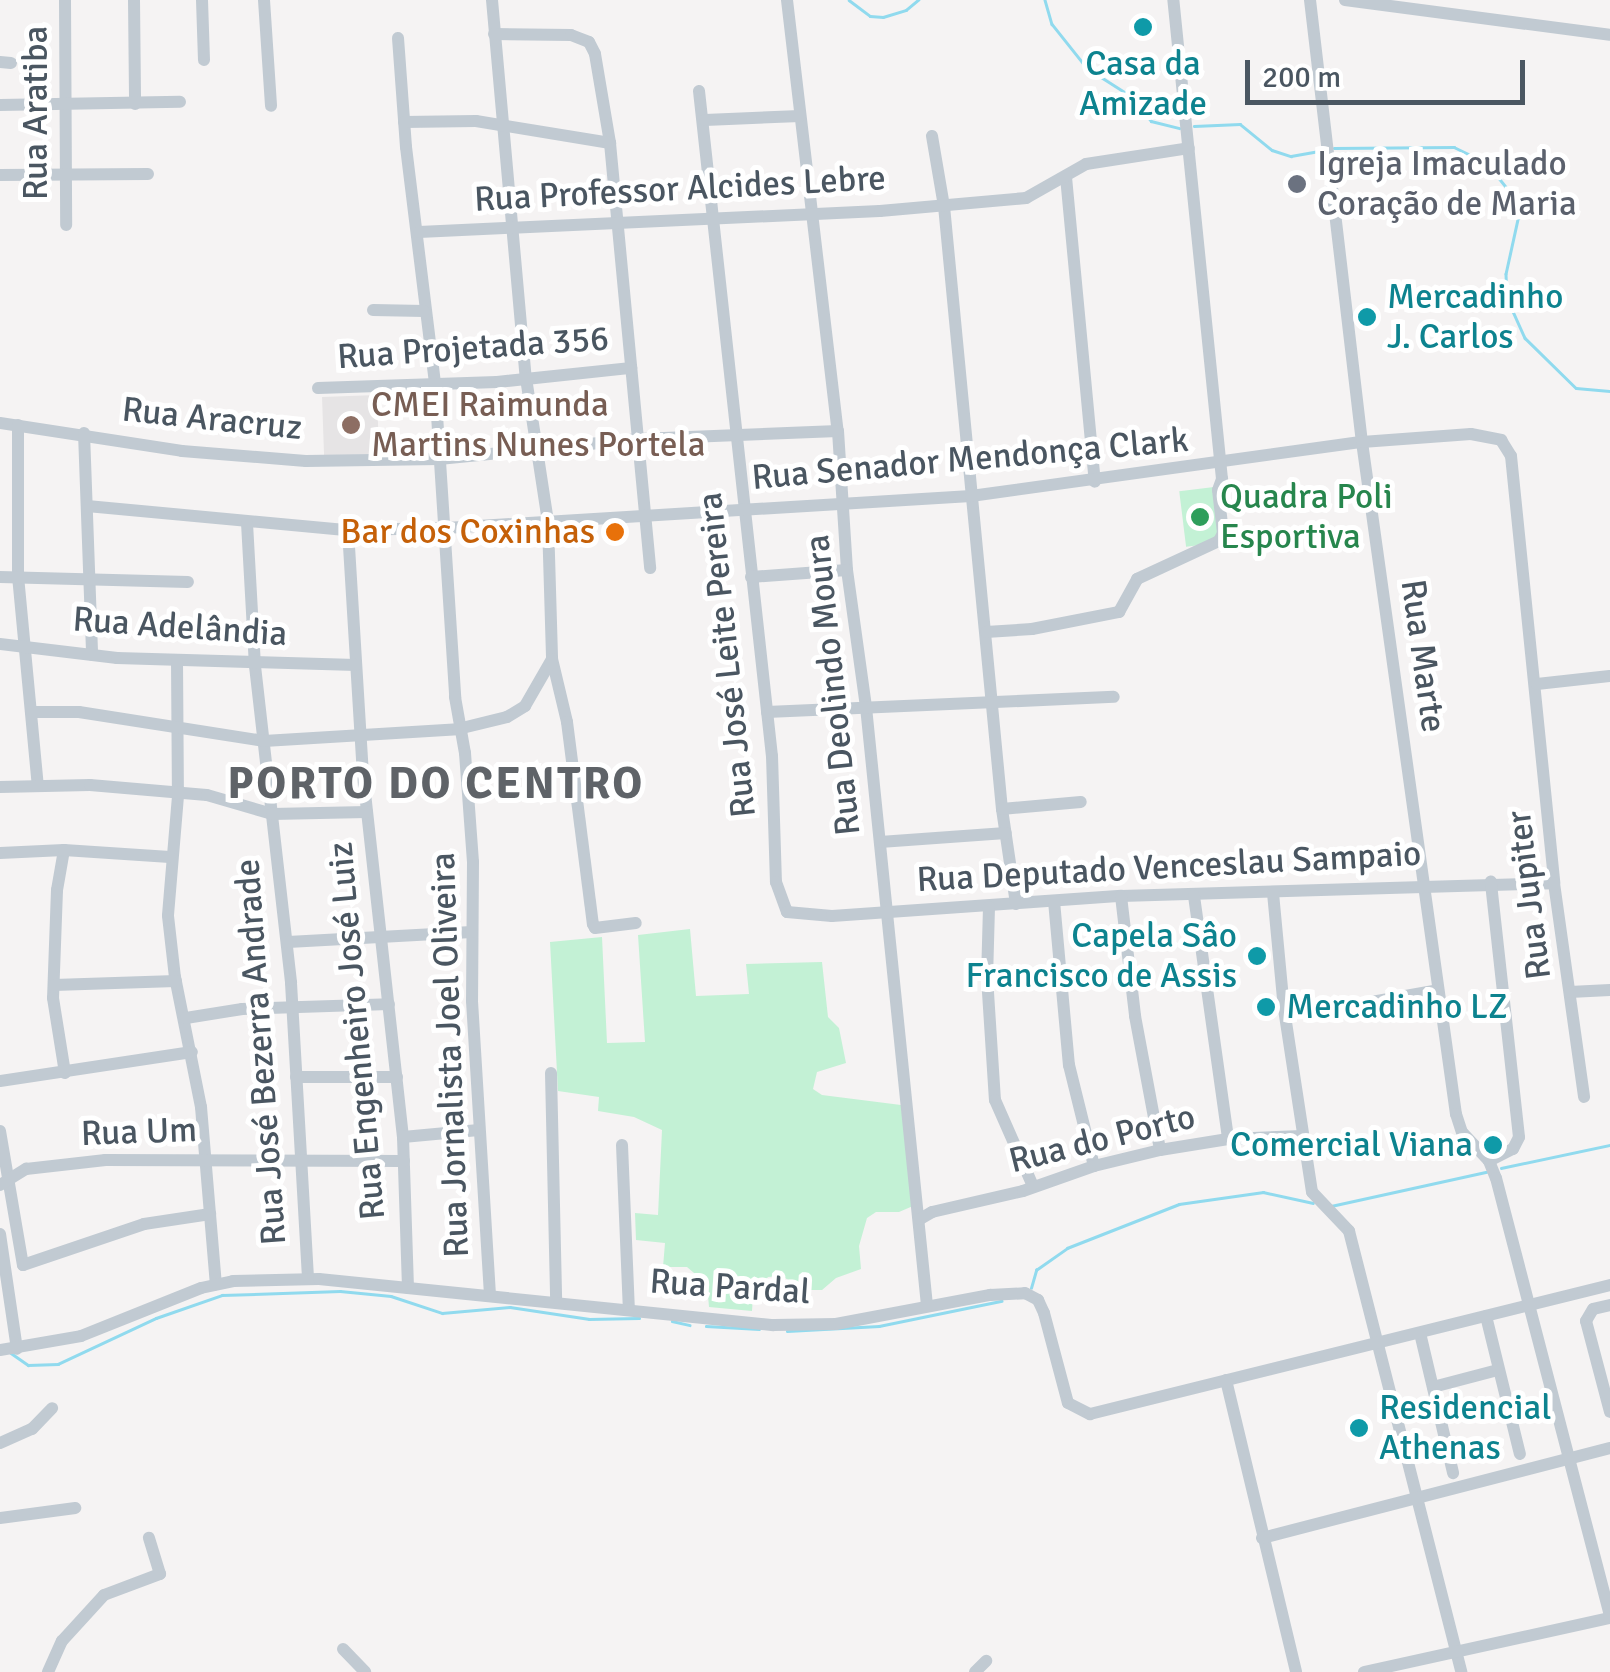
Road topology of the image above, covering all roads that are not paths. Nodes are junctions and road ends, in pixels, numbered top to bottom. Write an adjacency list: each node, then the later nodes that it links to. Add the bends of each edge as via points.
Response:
1 (65, 0): 20 (street, Rua Aratiba)
2 (134, 0): 18 (street)
3 (202, 0): 15 (street)
4 (264, 0): 21 (street)
5 (492, 0): 12 (street)
6 (787, 0): 22 (street, Rua Deolindo Moura)
7 (1173, 0): 28 (street)
8 (1310, 0): 53 (street, Rua Marte)
9 (1344, 0): 11 (street)
10 (1455, 0): 11 (street)
11 (1457, 16): 13 (street)
12 (494, 34): 25 (street); 27 (street, via 572,34 589,42)
13 (1610, 36)
14 (398, 38): 24 (street, Rua Jornalista Joel Oliveira)
15 (204, 60)
16 (700, 91): 23 (street, Rua José Leite Pereira)
17 (180, 102): 18 (street)
18 (135, 104): 20 (street)
19 (0, 105): 20 (street)
20 (67, 105): 31 (street, Rua Aratiba)
21 (271, 106)
22 (800, 116): 23 (street); 34 (street, Rua Deolindo Moura)
23 (705, 120): 35 (street, Rua José Leite Pereira)
24 (404, 122): 25 (street); 39 (street, Rua Jornalista Joel Oliveira)
25 (506, 126): 27 (street); 38 (street)
26 (932, 136): 33 (street, Rua Professor Alcides Lebre)
27 (610, 143): 36 (street)
28 (1189, 148): 32 (street, Rua Professor Alcides Lebre, via 1086,164); 56 (street)
29 (0, 174): 31 (street)
30 (148, 174): 31 (street)
31 (66, 176): 37 (street, Rua Aratiba)
32 (1066, 177): 33 (street, Rua Professor Alcides Lebre, via 1026,198); 57 (street)
33 (944, 206): 34 (street, Rua Professor Alcides Lebre); 58 (street, Rua Professor Alcides Lebre)
34 (812, 212): 35 (street, Rua Professor Alcides Lebre); 48 (street, Rua Deolindo Moura)
35 (715, 216): 36 (street, Rua Professor Alcides Lebre); 50 (street, Rua José Leite Pereira)
36 (615, 220): 38 (street, Rua Professor Alcides Lebre); 42 (street)
37 (66, 226)
38 (512, 227): 39 (street, Rua Professor Alcides Lebre); 43 (street)
39 (419, 232): 41 (street, Rua Jornalista Joel Oliveira)
40 (373, 310): 41 (street)
41 (424, 311): 44 (street, Rua Jornalista Joel Oliveira)
42 (632, 368): 43 (street, Rua Projetada 356); 52 (street)
43 (526, 378): 44 (street, Rua Projetada 356); 54 (street)
44 (435, 384): 45 (street, Rua Projetada 356); 55 (street, Rua Jornalista Joel Oliveira)
45 (318, 388)
46 (0, 423): 47 (street, Rua Aracruz)
47 (18, 425): 49 (street, Rua Aracruz); 69 (street)
48 (838, 431): 50 (street, Rua Aracruz); 60 (street, Rua Deolindo Moura)
49 (84, 433): 55 (street, Rua Aracruz, via 233,457); 59 (street)
50 (735, 435): 52 (street, Rua Aracruz); 61 (street, Rua José Leite Pereira)
51 (1438, 436): 53 (street, Rua Senador Mendonça Clark); 83 (street, Rua Jupiter, via 1488,436 1507,445)
52 (639, 439): 54 (street, Rua Aracruz); 62 (street)
53 (1362, 442): 56 (street, Rua Senador Mendonça Clark); 107 (street, Rua Marte)
54 (538, 446): 55 (street, Rua Aracruz); 64 (street)
55 (439, 459): 65 (street, Rua Jornalista Joel Oliveira)
56 (1222, 472): 57 (street, Rua Senador Mendonça Clark); 74 (street, via 1222,538 1137,579 1119,612)
57 (1095, 482): 58 (street, Rua Senador Mendonça Clark)
58 (971, 496): 60 (street, Rua Senador Mendonça Clark); 74 (street, Rua Professor Alcides Lebre)
59 (87, 506): 63 (street, Rua Senador Mendonça Clark); 72 (street)
60 (845, 506): 61 (street, Rua Senador Mendonça Clark); 68 (street, Rua Deolindo Moura)
61 (742, 510): 62 (street, Rua Senador Mendonça Clark); 70 (street, Rua José Leite Pereira)
62 (644, 516): 64 (street, Rua Senador Mendonça Clark); 67 (street)
63 (247, 522): 66 (street, Rua Senador Mendonça Clark); 81 (street, Rua José Bezerra Andrade)
64 (548, 522): 65 (street, Rua Senador Mendonça Clark); 78 (street)
65 (446, 528): 66 (street, Rua Senador Mendonça Clark); 90 (street, Rua Jornalista Joel Oliveira)
66 (348, 530): 80 (street, Rua Engenheiro José Luiz)
67 (650, 568)
68 (846, 570): 70 (street); 86 (street, Rua Deolindo Moura)
69 (18, 576): 71 (street); 72 (street); 76 (street)
70 (751, 576): 88 (street, Rua José Leite Pereira)
71 (0, 577)
72 (89, 579): 73 (street); 77 (street)
73 (188, 582)
74 (986, 632): 85 (street, Rua Professor Alcides Lebre)
75 (0, 644): 76 (street, Rua Adelândia)
76 (25, 645): 77 (street, Rua Adelândia); 87 (street)
77 (92, 654): 79 (street, Rua Adelândia)
78 (552, 659): 90 (street, via 526,706); 116 (street, via 567,722 593,927)
79 (178, 661): 81 (street, Rua Adelândia); 89 (street)
80 (356, 665): 81 (street, Rua Adelândia); 91 (street, Rua Engenheiro José Luiz)
81 (255, 666): 92 (street, Rua José Bezerra Andrade)
82 (1610, 676): 83 (street)
83 (1537, 684): 106 (street, Rua Jupiter)
84 (1114, 698): 85 (street)
85 (991, 702): 86 (street); 97 (street, Rua Professor Alcides Lebre)
86 (866, 707): 88 (street); 101 (street, Rua Deolindo Moura)
87 (31, 712): 89 (street, via 80,712); 94 (street)
88 (767, 712): 114 (street, Rua José Leite Pereira, via 777,890)
89 (178, 728): 92 (street); 95 (street)
90 (458, 729): 91 (street); 117 (street, Rua Jornalista Joel Oliveira, via 473,862)
91 (361, 736): 92 (street); 98 (street, Rua Engenheiro José Luiz)
92 (264, 741): 99 (street, Rua José Bezerra Andrade)
93 (0, 786): 94 (street)
94 (38, 786): 95 (street)
95 (178, 796): 99 (street, via 230,798); 104 (street)
96 (1081, 802): 97 (street)
97 (1002, 809): 100 (street, Rua Professor Alcides Lebre)
98 (366, 812): 99 (street); 118 (street, Rua Engenheiro José Luiz)
99 (272, 814): 119 (street, Rua José Bezerra Andrade)
100 (1006, 832): 101 (street); 112 (street, Rua Professor Alcides Lebre)
101 (880, 842): 115 (street, Rua Deolindo Moura)
102 (64, 850): 103 (street); 104 (street); 121 (street)
103 (0, 853)
104 (170, 857): 120 (street)
105 (1491, 882): 106 (street, Rua Deputado Venceslau Sampaio); 107 (street, Rua Deputado Venceslau Sampaio); 146 (street, Rua Jupiter, via 1519,1137 1512,1150)
106 (1554, 883): 124 (street, Rua Jupiter)
107 (1424, 884): 108 (street, Rua Deputado Venceslau Sampaio); 122 (street, Rua Marte)
108 (1273, 892): 110 (street, Rua Deputado Venceslau Sampaio); 138 (street)
109 (1122, 896): 110 (street, Rua Deputado Venceslau Sampaio); 111 (street, Rua Deputado Venceslau Sampaio); 142 (street)
110 (1194, 896): 140 (street)
111 (1054, 901): 112 (street, Rua Deputado Venceslau Sampaio); 147 (street, via 1067,1052)
112 (1016, 904): 113 (street, Rua Deputado Venceslau Sampaio)
113 (989, 908): 115 (street, Rua Deputado Venceslau Sampaio); 149 (street, via 995,1100)
114 (787, 912): 115 (street, Rua Deputado Venceslau Sampaio)
115 (887, 912): 151 (street, Rua Deolindo Moura)
116 (636, 923)
117 (472, 932): 118 (street); 136 (street, Rua Jornalista Joel Oliveira)
118 (380, 936): 119 (street); 126 (street, Rua Engenheiro José Luiz)
119 (288, 942): 127 (street, Rua José Bezerra Andrade)
120 (176, 981): 121 (street); 128 (street)
121 (54, 985): 130 (street)
122 (1438, 990): 125 (street); 146 (street, Rua Marte, via 1458,1123)
123 (1610, 990): 124 (street)
124 (1570, 992): 135 (street, Rua Jupiter)
125 (1366, 1003)
126 (389, 1004): 127 (street); 133 (street, Rua Engenheiro José Luiz)
127 (292, 1008): 128 (street); 132 (street, Rua José Bezerra Andrade)
128 (186, 1018): 129 (street)
129 (192, 1052): 130 (street); 143 (street)
130 (65, 1073): 134 (street)
131 (551, 1073): 159 (street)
132 (296, 1077): 133 (street); 144 (street, Rua José Bezerra Andrade)
133 (396, 1077): 139 (street, Rua Engenheiro José Luiz)
134 (0, 1081)
135 (1584, 1097)
136 (479, 1130): 139 (street); 158 (street, Rua Jornalista Joel Oliveira)
137 (0, 1132): 148 (street)
138 (1302, 1136): 140 (street, Rua do Porto); 166 (street, via 1314,1198 1349,1231)
139 (403, 1137): 145 (street, Rua Engenheiro José Luiz)
140 (1228, 1138): 142 (street, Rua do Porto)
141 (622, 1145): 163 (street)
142 (1160, 1150): 147 (street, Rua do Porto)
143 (208, 1160): 144 (street, Rua Um); 148 (street, Rua Um, via 26,1168); 150 (street)
144 (300, 1160): 145 (street, Rua Um); 153 (street, Rua José Bezerra Andrade)
145 (404, 1160): 156 (street, Rua Engenheiro José Luiz)
146 (1489, 1160): 160 (street, Rua Marte)
147 (1094, 1166): 149 (street, Rua do Porto)
148 (4, 1183): 150 (street, via 23,1266 144,1224)
149 (1033, 1186): 151 (street, Rua do Porto)
150 (210, 1214): 154 (street)
151 (920, 1220): 161 (street, Rua Deolindo Moura)
152 (0, 1234): 167 (street)
153 (308, 1279): 154 (street, Rua Pardal); 156 (street, Rua Pardal)
154 (216, 1284): 167 (street, Rua Pardal, via 81,1336)
155 (1610, 1284): 157 (street, Rua Pardal)
156 (408, 1288): 158 (street, Rua Pardal)
157 (1595, 1288): 160 (street, Rua Pardal); 162 (street)
158 (490, 1294): 159 (street, Rua Pardal)
159 (556, 1302): 163 (street, Rua Pardal)
160 (1530, 1304): 164 (street, Rua Pardal); 177 (street, Rua Marte)
161 (927, 1305): 163 (street, Rua Pardal, via 808,1325); 170 (street, Rua Pardal, via 1011,1292 1038,1300 1068,1402 1083,1413)
162 (1605, 1306): 173 (street, via 1593,1309 1586,1321)
163 (628, 1310)
164 (1486, 1316): 165 (street, Rua Pardal); 169 (street)
165 (1420, 1333): 166 (street, Rua Pardal); 171 (street)
166 (1375, 1344): 170 (street, Rua Pardal); 179 (street)
167 (16, 1348): 168 (street, Rua Pardal)
168 (0, 1350)
169 (1498, 1370): 171 (street); 176 (street)
170 (1226, 1380): 183 (street)
171 (1433, 1387): 178 (street)
172 (52, 1408): 174 (street, via 32,1429)
173 (1610, 1412)
174 (0, 1444)
175 (1610, 1448): 177 (street)
176 (1520, 1454)
177 (1569, 1458): 179 (street); 184 (street, Rua Marte)
178 (1453, 1473)
179 (1414, 1497): 183 (street); 186 (street)
180 (74, 1508): 181 (street)
181 (0, 1518)
182 (149, 1538): 188 (street, via 160,1574 104,1595 62,1641)
183 (1262, 1538): 191 (street)
184 (1610, 1616): 186 (street)
185 (343, 1649): 189 (street)
186 (1456, 1651): 192 (street); 193 (street)
187 (986, 1661): 190 (street)
188 (52, 1666)
189 (365, 1672)
190 (975, 1672)
191 (1296, 1672)
192 (1364, 1672)
193 (1462, 1672)

